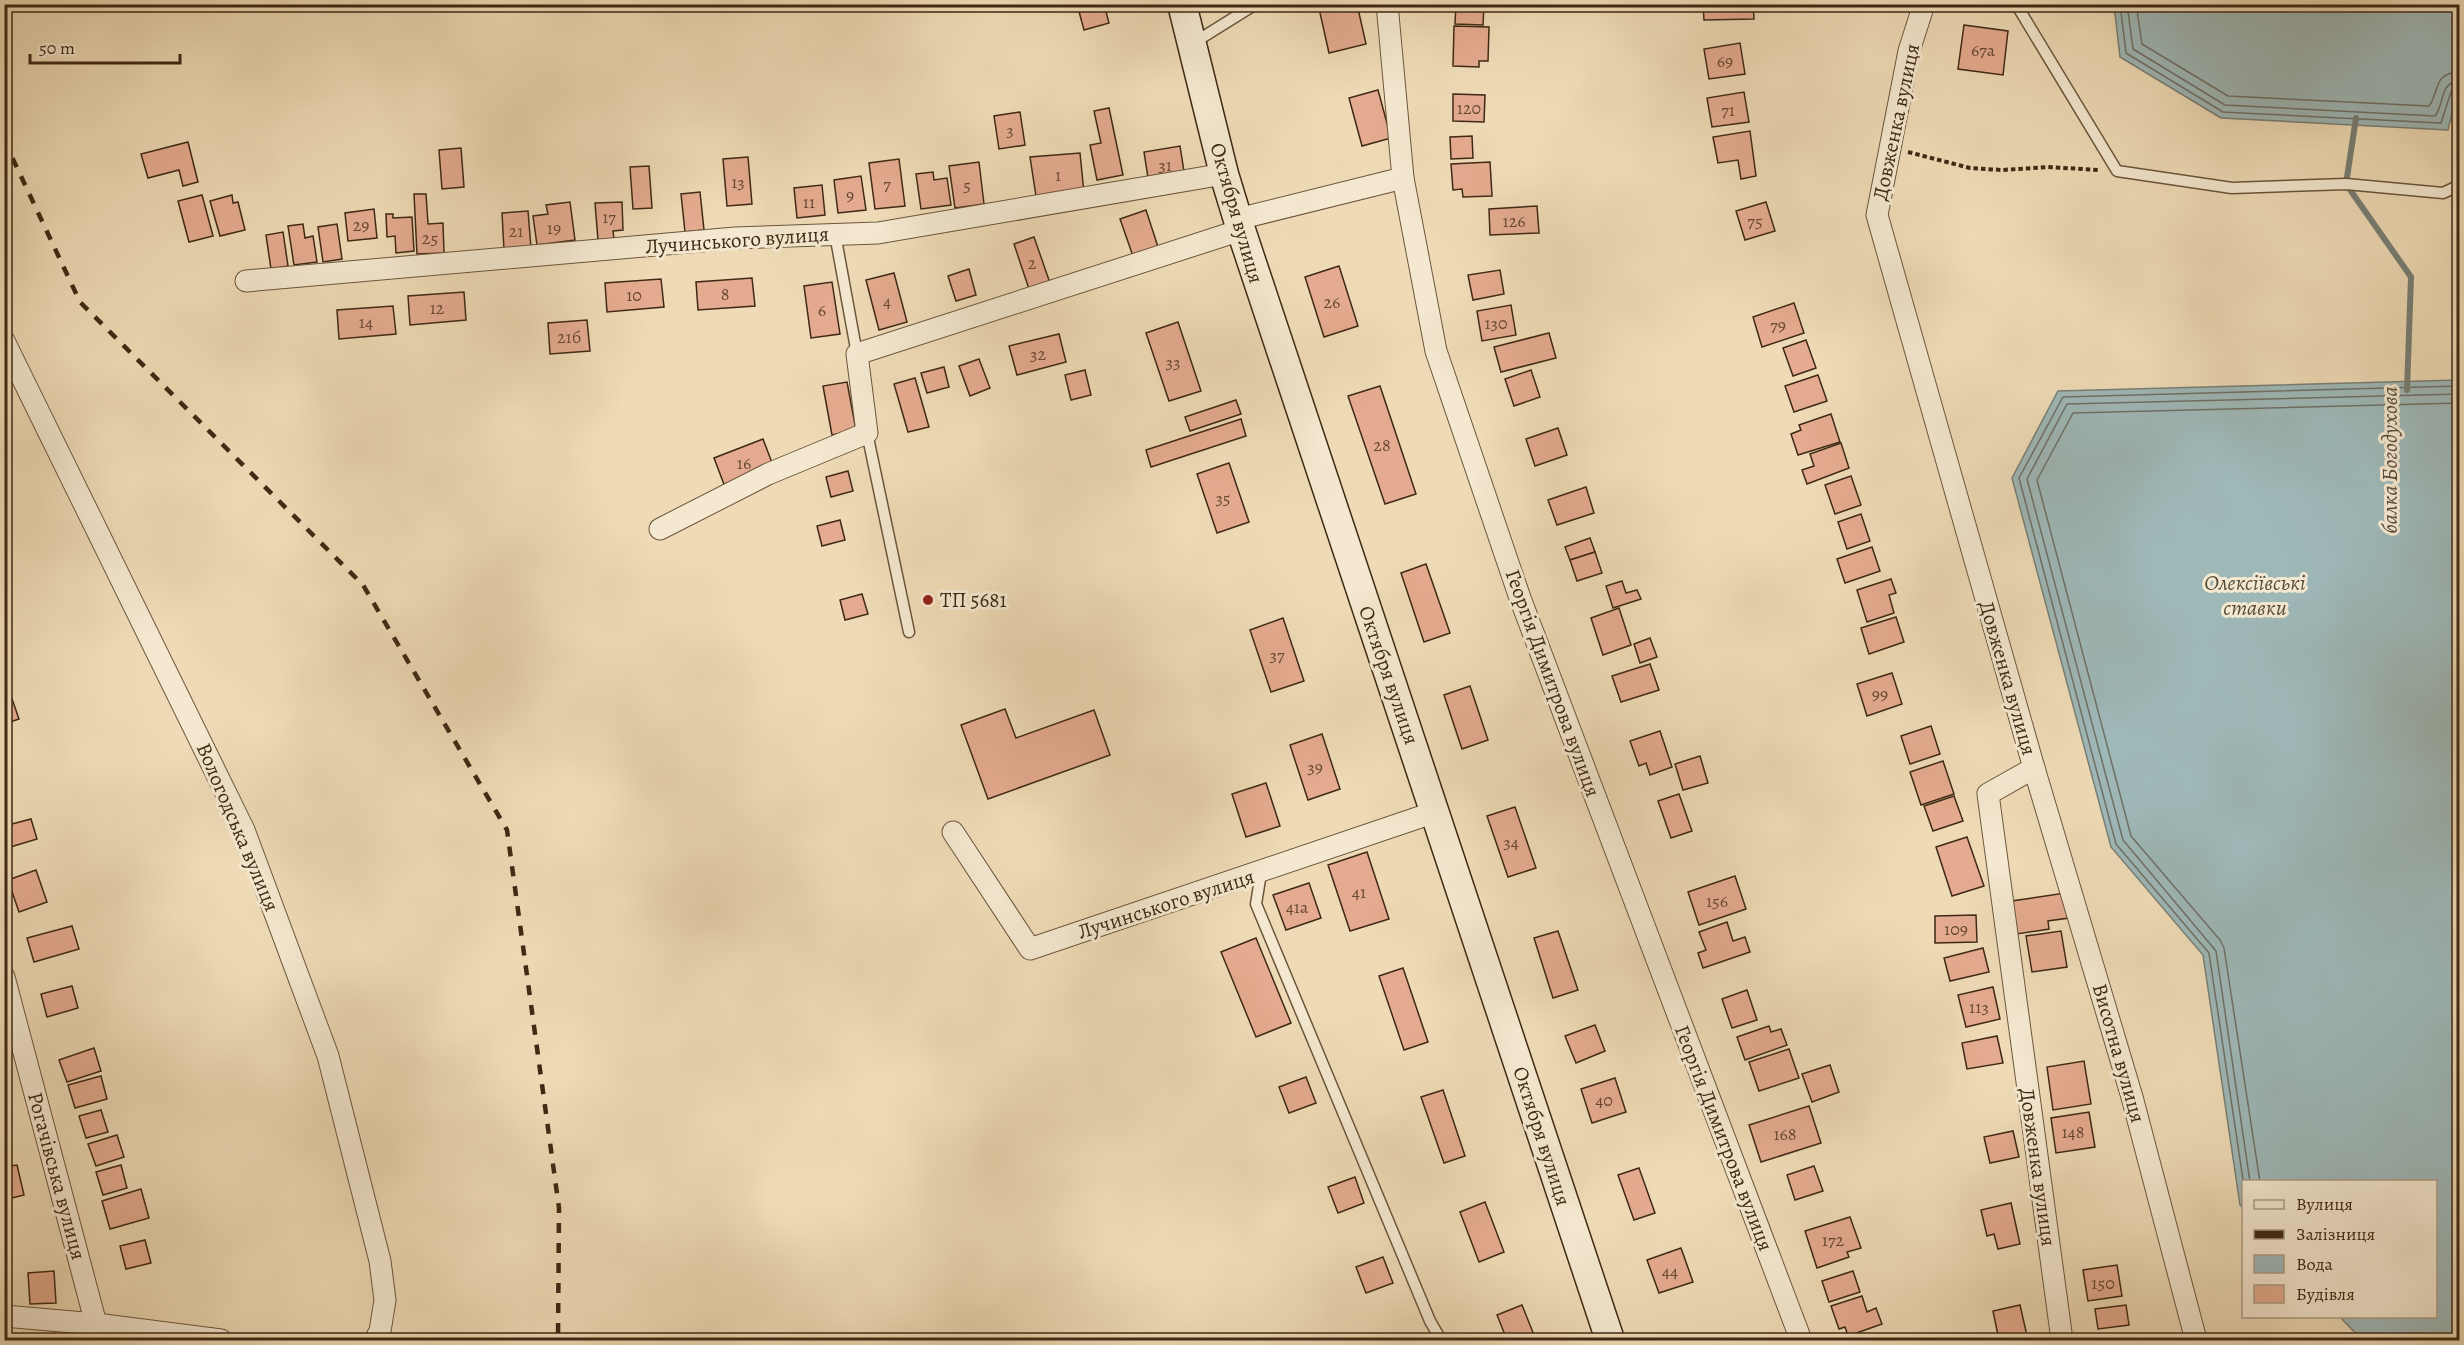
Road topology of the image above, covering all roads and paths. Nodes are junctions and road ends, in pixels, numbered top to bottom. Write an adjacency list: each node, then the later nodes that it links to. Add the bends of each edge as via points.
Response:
1 (1182, 4): 6 (street, Октября вулиця)
2 (1256, 4): 6 (lane)
3 (1387, 4): 10 (street, Георгія Димитрова вулиця)
4 (1924, 4): 7 (street, Довженка вулиця, via 1909,51)
5 (2016, 4): 8 (lane)
6 (1192, 44): 9 (street, Октября вулиця)
7 (1890, 148): 8 (path, via 1970,168); 20 (street, Довженка вулиця, via 1877,214)
8 (2117, 171): 11 (lane, via 2232,188 2346,184 2443,193)
9 (1224, 174): 12 (street, Октября вулиця); 13 (street, Лучинського вулиця, via 878,233)
10 (1403, 178): 12 (street); 31 (street, Георгія Димитрова вулиця, via 1436,351 1516,587)
11 (2460, 185)
12 (1239, 224): 16 (street); 21 (street, Октября вулиця)
13 (835, 234): 14 (street, Лучинського вулиця, via 735,238); 16 (lane)
14 (246, 281)
15 (4, 341): 28 (street, Вологодська вулиця, via 244,830 324,1045 380,1261 385,1300)
16 (857, 354): 17 (street)
17 (867, 433): 18 (street, via 768,474); 19 (lane)
18 (660, 529)
19 (909, 632)
20 (2034, 768): 32 (street, Довженка вулиця, via 1988,794); 33 (street, Висотна вулиця, via 2132,1097)
21 (1435, 812): 23 (street, Лучинського вулиця); 30 (street, Октября вулиця)
22 (953, 832): 23 (street, Лучинського вулиця, via 1030,950)
23 (1261, 873): 29 (lane, via 1256,904)
24 (4, 977): 26 (street, Рогачівська вулиця)
25 (4, 1316): 26 (street)
26 (97, 1332): 27 (street)
27 (221, 1341)
28 (375, 1341)
29 (1441, 1341)
30 (1610, 1341)
31 (1801, 1341)
32 (2062, 1341)
33 (2196, 1341)

